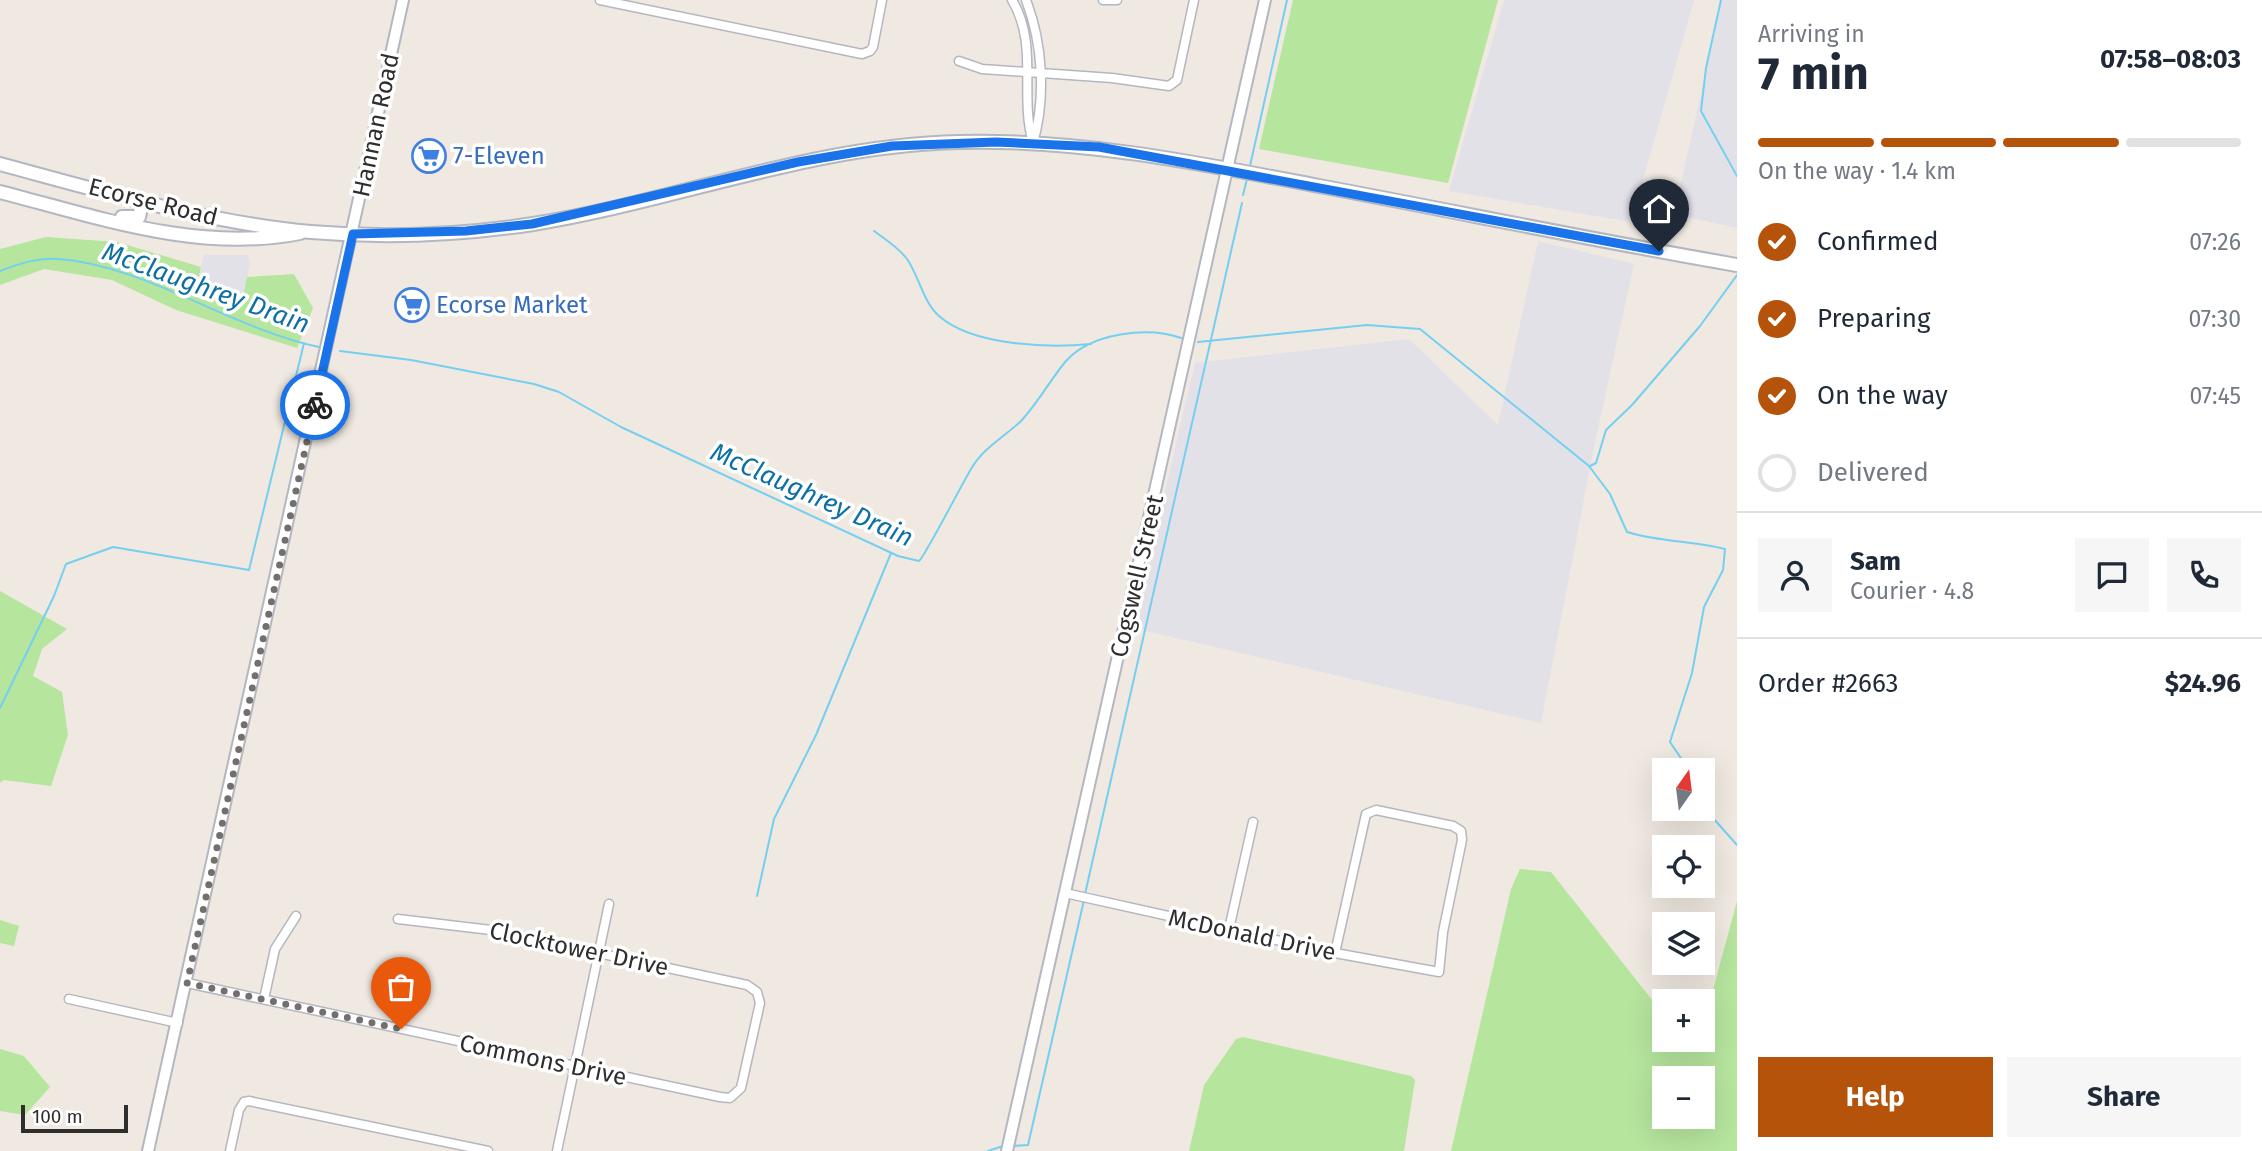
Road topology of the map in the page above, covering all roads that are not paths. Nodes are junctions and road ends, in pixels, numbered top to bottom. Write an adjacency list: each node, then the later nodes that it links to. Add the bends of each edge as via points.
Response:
1 (402, 0): 23 (street, Hannan Road)
2 (600, 0): 10 (street)
3 (882, 0): 10 (street, via 873,47 867,54)
4 (1012, 0): 12 (street)
5 (1039, 0): 11 (street)
6 (1103, 0): 7 (street)
7 (1117, 0)
8 (1194, 0): 15 (street, via 1177,80 1171,85)
9 (1265, 0): 18 (street, Cogswell Street)
10 (624, 2)
11 (1027, 3): 12 (street); 15 (street, via 1038,39)
12 (1018, 10): 14 (street, via 1027,44)
13 (959, 61): 14 (street, via 982,69)
14 (1028, 73): 15 (street); 16 (street, via 1027,124)
15 (1040, 73): 16 (street)
16 (1033, 143): 18 (main road, Ecorse Road, via 1099,147); 23 (main road, Ecorse Road, via 955,142 870,149 532,224)
17 (0, 164): 20 (main road, Ecorse Road)
18 (1227, 169): 24 (main road, Ecorse Road); 26 (street, Cogswell Street)
19 (0, 192): 21 (main road, Ecorse Road)
20 (138, 198): 21 (main road, via 142,208 135,219 70,204); 22 (main road, Ecorse Road, via 236,222)
21 (57, 207): 22 (main road, Ecorse Road, via 197,238 264,238)
22 (308, 232): 23 (main road, Ecorse Road)
23 (353, 234): 33 (street, Hannan Road)
24 (1737, 265)
25 (1253, 822): 30 (street)
26 (1065, 893): 30 (street, McDonald Drive); 43 (street, Cogswell Street)
27 (609, 904): 31 (street)
28 (296, 916): 35 (street, via 275,948)
29 (398, 919): 31 (street, Clocktower Drive, via 491,930)
30 (1229, 929): 32 (street, McDonald Drive)
31 (597, 953): 37 (street); 38 (street, Clocktower Drive, via 743,983 757,992 760,1003 741,1088)
32 (1335, 953): 32 (street, McDonald Drive, via 1366,814 1376,810 1461,831 1440,972)
33 (187, 983): 35 (street, Commons Drive); 36 (street, Hannan Road)
34 (69, 999): 36 (street)
35 (264, 999): 37 (street, Commons Drive)
36 (178, 1023): 39 (street, Hannan Road)
37 (573, 1066): 38 (street, Commons Drive, via 720,1097); 42 (street)
38 (735, 1095)
39 (148, 1151)
40 (230, 1151): 41 (street, via 239,1110 244,1102 254,1101)
41 (488, 1151)
42 (557, 1151)
43 (1007, 1151)

